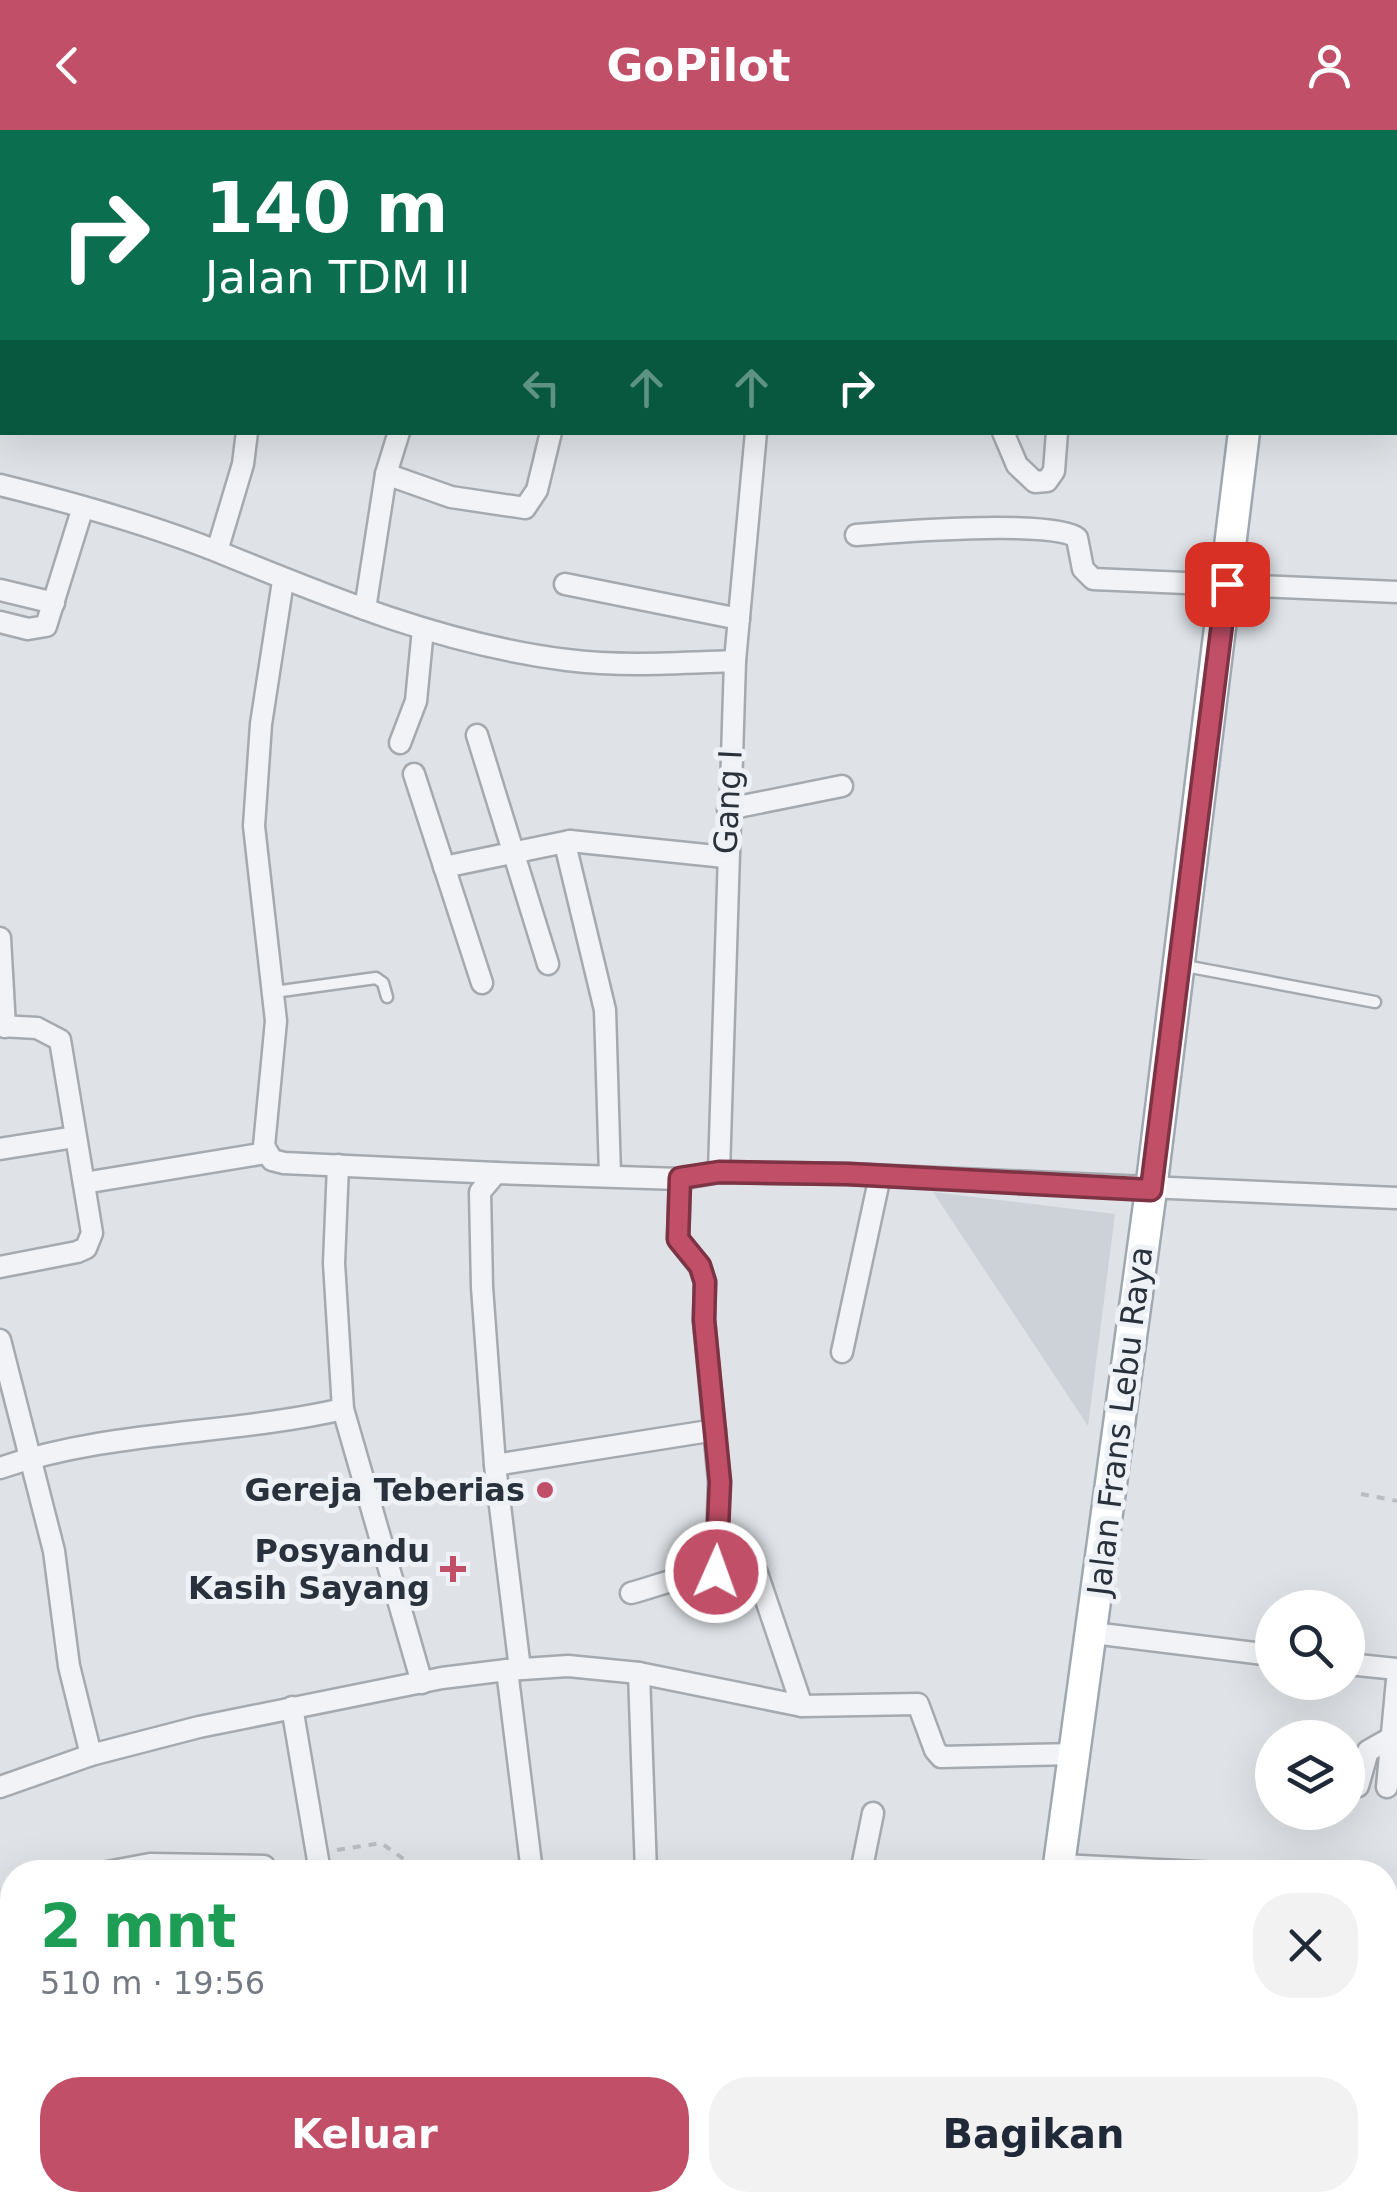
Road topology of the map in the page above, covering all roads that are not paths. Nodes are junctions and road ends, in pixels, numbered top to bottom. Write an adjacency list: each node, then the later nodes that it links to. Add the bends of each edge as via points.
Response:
1 (246, 435): 12 (street)
2 (398, 435): 8 (street)
3 (549, 435): 8 (street, via 526,508 451,498)
4 (756, 435): 20 (street, Gang I)
5 (1005, 435): 6 (street, via 1017,464 1034,482 1054,471)
6 (1058, 435)
7 (1244, 435): 15 (main road, Jalan Frans Lebu Raya)
8 (386, 474): 19 (street)
9 (0, 484): 10 (street)
10 (84, 508): 12 (street); 18 (street)
11 (856, 534): 15 (street, via 959,528 1072,534 1092,579)
12 (216, 551): 13 (street)
13 (283, 582): 19 (street); 37 (street, via 261,724 254,826)
14 (564, 584): 20 (street)
15 (1227, 584): 17 (street); 35 (main road, Jalan Frans Lebu Raya)
16 (0, 590): 18 (street)
17 (1397, 592)
18 (54, 603): 21 (street, via 42,628)
19 (364, 608): 22 (street)
20 (739, 619): 23 (street, Gang I)
21 (0, 622)
22 (423, 629): 23 (street, via 566,660 635,666); 25 (street, via 416,701)
23 (734, 661): 28 (street, Gang I)
24 (476, 735): 30 (street)
25 (400, 744)
26 (414, 774): 32 (street)
27 (842, 786): 28 (street)
28 (728, 809): 31 (street, Gang I)
29 (570, 840): 30 (street); 31 (street); 47 (street, via 565,858 605,1010)
30 (514, 851): 32 (street); 34 (street)
31 (726, 857): 46 (street, Gang I)
32 (444, 867): 36 (street)
33 (0, 938): 40 (street)
34 (548, 964)
35 (1179, 965): 39 (lane); 51 (main road, Jalan Frans Lebu Raya)
36 (482, 983)
37 (274, 992): 38 (lane, via 376,978); 43 (street, via 276,1054)
38 (387, 997)
39 (1375, 1002)
40 (2, 1026): 41 (street, via 57,1035)
41 (75, 1136): 42 (street); 50 (street)
42 (0, 1149)
43 (266, 1153): 44 (street, via 284,1163); 50 (street)
44 (338, 1165): 45 (street); 56 (street, via 334,1263)
45 (496, 1173): 47 (street); 59 (street, via 480,1192 478,1208)
46 (712, 1174): 48 (street); 49 (street)
47 (610, 1175): 49 (street)
48 (880, 1176): 51 (street); 55 (street)
49 (680, 1178): 57 (street, via 678,1239 705,1282)
50 (84, 1183): 53 (street, via 92,1233 86,1248)
51 (1151, 1190): 52 (street); 63 (main road, Jalan Frans Lebu Raya)
52 (1397, 1198)
53 (0, 1268)
54 (0, 1340): 58 (street)
55 (842, 1352)
56 (343, 1409): 58 (street); 70 (street)
57 (715, 1430): 59 (street); 61 (street)
58 (28, 1458): 60 (street); 75 (street, via 54,1550 69,1666)
59 (496, 1465): 66 (street)
60 (0, 1468)
61 (716, 1572): 62 (street); 72 (street, via 757,1573)
62 (630, 1593)
63 (1093, 1633): 64 (street); 74 (main road, Jalan Frans Lebu Raya)
64 (1255, 1653)
65 (1365, 1666): 67 (street)
66 (514, 1670): 68 (street); 70 (street); 81 (street)
67 (1397, 1670)
68 (639, 1672): 72 (street); 82 (street)
69 (1397, 1680): 73 (street)
70 (422, 1683): 71 (street)
71 (292, 1706): 75 (street); 80 (street)
72 (802, 1706): 74 (street, via 918,1704 942,1757)
73 (1391, 1738): 76 (street, via 1368,1750); 78 (street)
74 (1076, 1754): 84 (main road, Jalan Frans Lebu Raya)
75 (92, 1755): 77 (street)
76 (1365, 1761)
77 (0, 1787)
78 (1387, 1788)
79 (873, 1813): 83 (street)
80 (318, 1860)
81 (531, 1860)
82 (646, 1860)
83 (863, 1860)
84 (1061, 1860)

